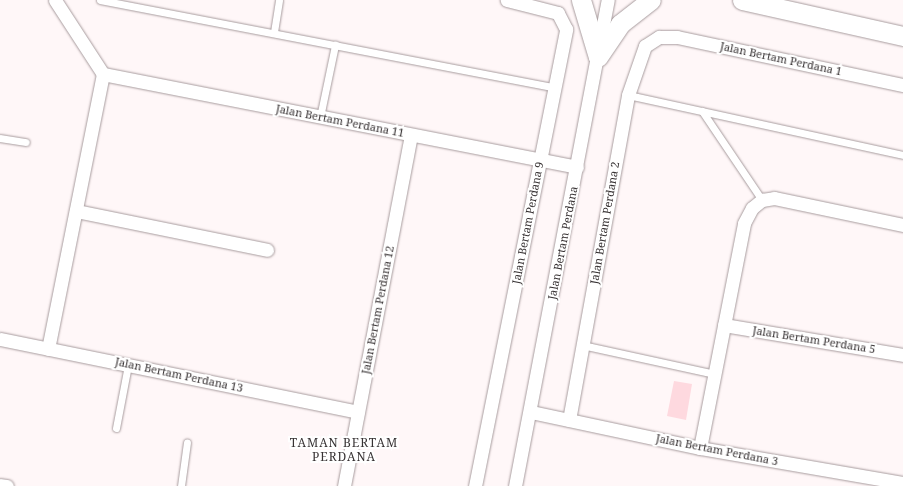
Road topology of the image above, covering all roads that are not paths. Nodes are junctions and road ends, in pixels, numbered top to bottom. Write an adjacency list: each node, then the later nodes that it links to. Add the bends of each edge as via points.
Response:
1 (55, 0): 14 (street)
2 (100, 0): 9 (lane)
3 (279, 0): 9 (lane)
4 (507, 0): 16 (street, Jalan Bertam Perdana 9, via 558,13 566,29)
5 (581, 0): 13 (main road)
6 (608, 0): 13 (street, Jalan Bertam Perdana)
7 (651, 0): 13 (main road, via 620,24)
8 (742, 0): 11 (main road)
9 (274, 32): 12 (lane)
10 (659, 36): 15 (street, Jalan Bertam Perdana 1, via 677,37); 17 (street, Jalan Bertam Perdana 2, via 639,54)
11 (903, 36)
12 (335, 44): 16 (lane); 19 (lane)
13 (598, 57): 25 (street, Jalan Bertam Perdana)
14 (103, 74): 19 (street, Jalan Bertam Perdana 11); 27 (street)
15 (903, 85)
16 (555, 88): 24 (street, Jalan Bertam Perdana 9)
17 (628, 95): 18 (lane); 32 (street, Jalan Bertam Perdana 2)
18 (702, 111): 23 (lane); 26 (lane)
19 (320, 117): 20 (street, Jalan Bertam Perdana 11)
20 (411, 135): 24 (street, Jalan Bertam Perdana 11); 37 (street, Jalan Bertam Perdana 12)
21 (0, 138): 22 (lane)
22 (26, 142)
23 (903, 155)
24 (541, 160): 25 (street, Jalan Bertam Perdana 11); 48 (street, Jalan Bertam Perdana 9)
25 (577, 168): 38 (street, Jalan Bertam Perdana)
26 (757, 204): 28 (street, via 774,198); 30 (street, via 744,223)
27 (76, 211): 29 (street); 33 (street)
28 (903, 225)
29 (267, 250)
30 (724, 325): 34 (street, Jalan Bertam Perdana 5); 36 (street)
31 (0, 339): 33 (street, Jalan Bertam Perdana 13)
32 (582, 345): 36 (lane); 39 (street, Jalan Bertam Perdana 2)
33 (48, 348): 35 (street, Jalan Bertam Perdana 13)
34 (903, 355)
35 (128, 365): 37 (street, Jalan Bertam Perdana 13); 40 (lane)
36 (715, 374): 42 (street)
37 (358, 412): 47 (street, Jalan Bertam Perdana 12)
38 (531, 412): 39 (street, Jalan Bertam Perdana 3); 49 (street, Jalan Bertam Perdana)
39 (569, 420): 42 (street, Jalan Bertam Perdana 3)
40 (116, 428)
41 (187, 442): 46 (lane)
42 (700, 448): 43 (street, Jalan Bertam Perdana 3)
43 (903, 484)
44 (0, 485): 45 (street)
45 (7, 486)
46 (181, 486)
47 (344, 486)
48 (475, 486)
49 (515, 486)

